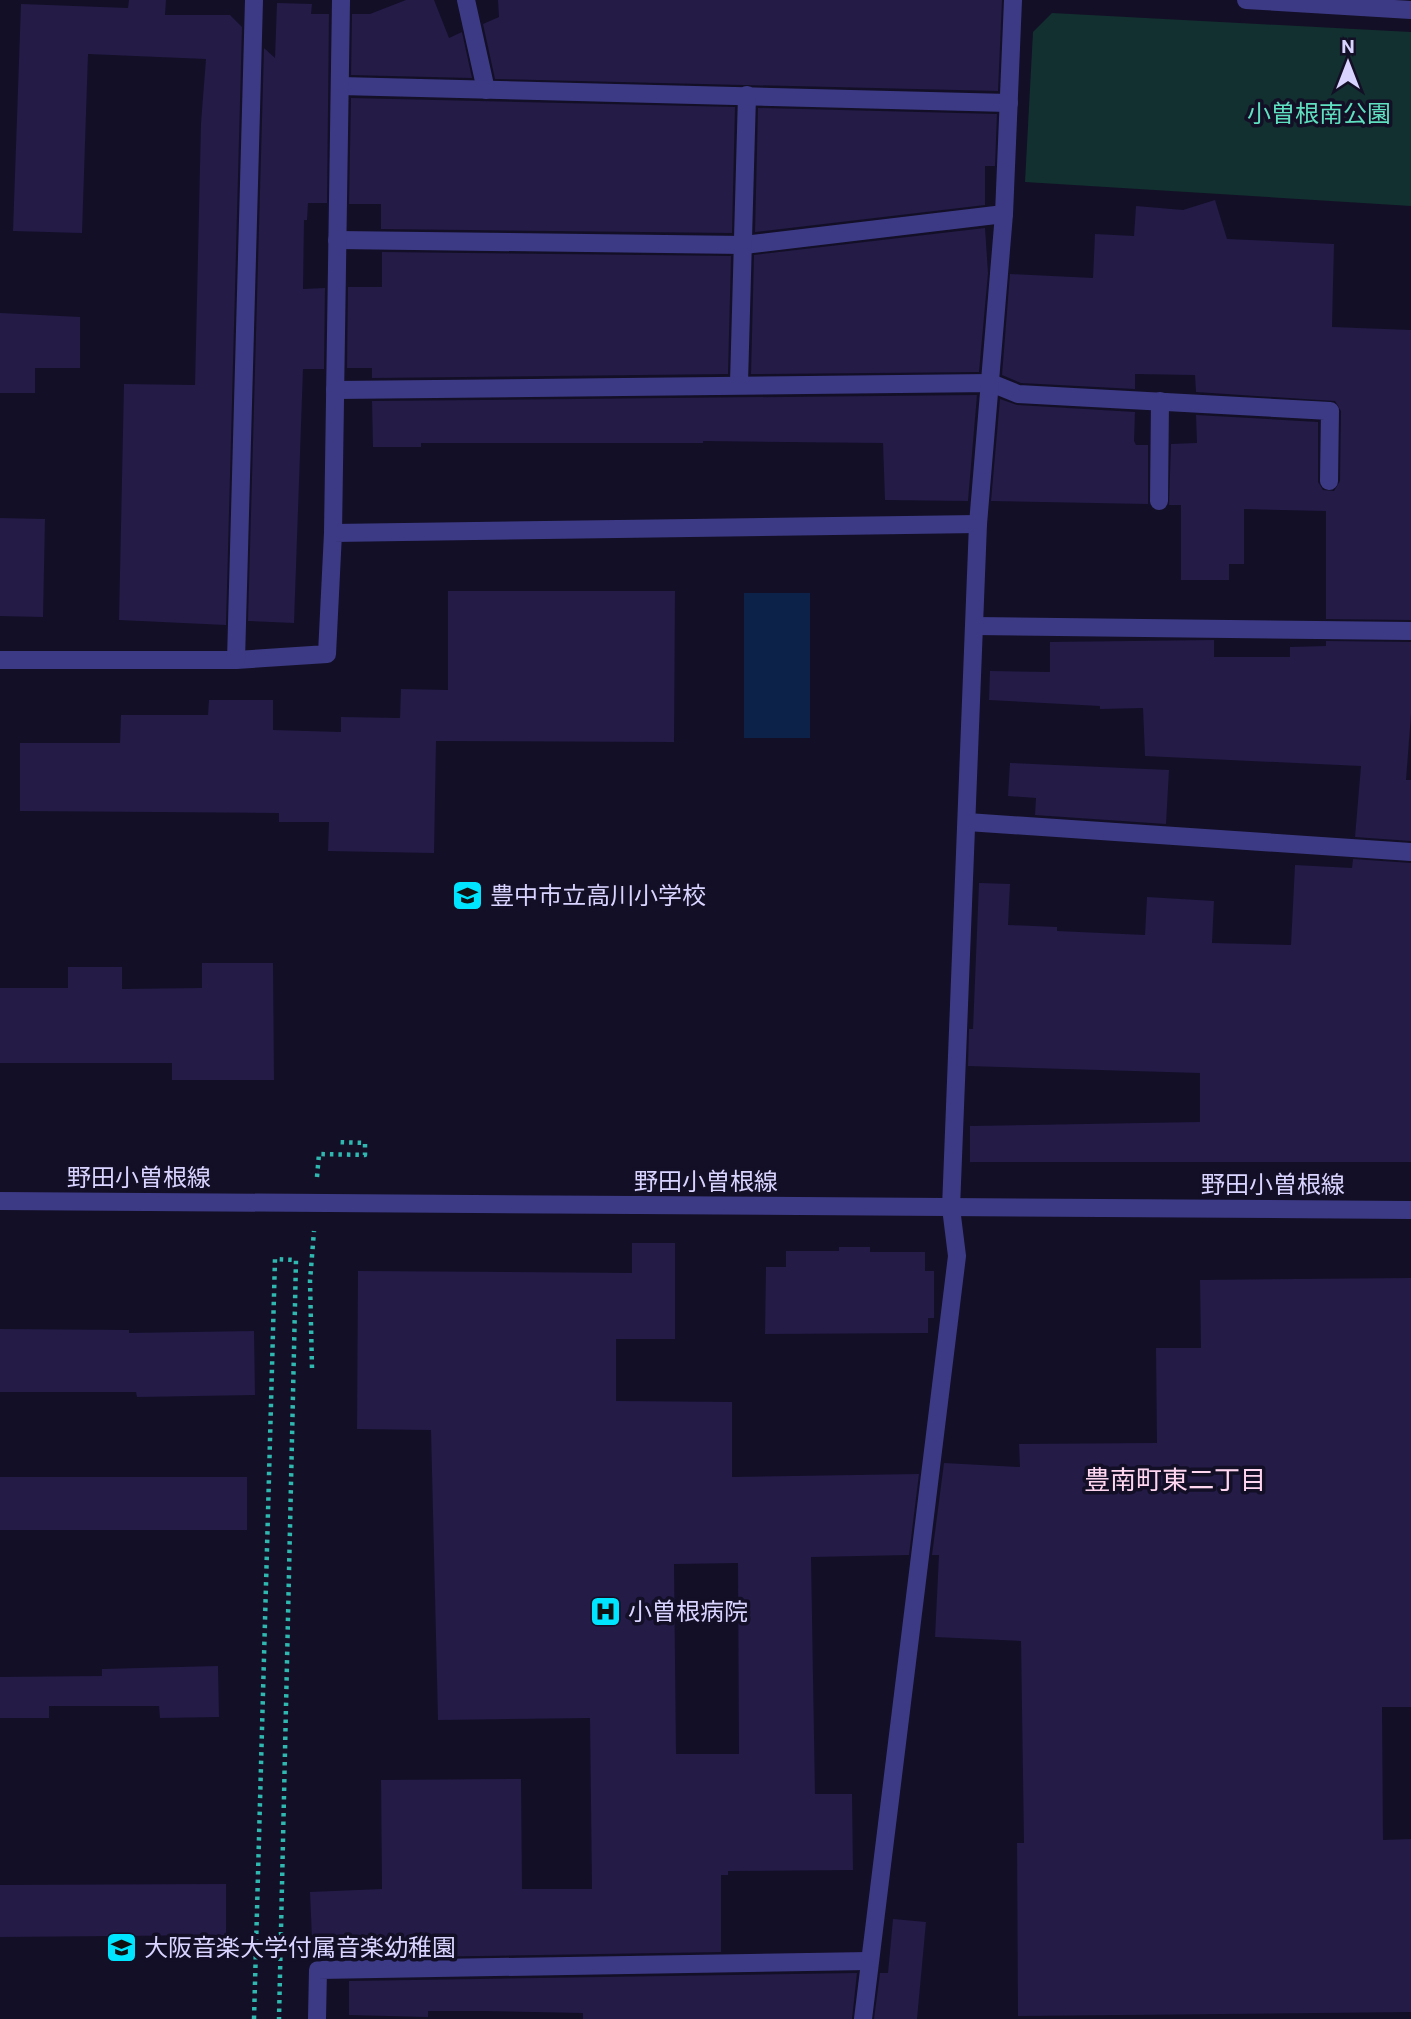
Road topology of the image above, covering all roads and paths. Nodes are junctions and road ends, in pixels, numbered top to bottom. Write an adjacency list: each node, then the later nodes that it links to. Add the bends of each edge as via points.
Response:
1 (254, 0): 25 (street)
2 (341, 0): 7 (street)
3 (466, 0): 8 (street)
4 (1013, 0): 10 (street)
5 (1246, 0): 6 (street)
6 (1411, 10)
7 (340, 86): 8 (street); 12 (street)
8 (486, 90): 9 (street)
9 (747, 95): 10 (street); 13 (street)
10 (1009, 103): 11 (street)
11 (1004, 214): 13 (street); 15 (street)
12 (337, 240): 13 (street); 16 (street)
13 (744, 245): 14 (street)
14 (739, 383): 15 (street); 16 (street)
15 (991, 383): 17 (street, via 1018,394); 20 (street)
16 (335, 390): 21 (street)
17 (1160, 401): 18 (street, via 1330,411); 19 (street)
18 (1329, 481)
19 (1159, 501)
20 (978, 524): 21 (street); 22 (street)
21 (333, 533): 25 (street, via 327,654)
22 (975, 626): 23 (street); 26 (street)
23 (1411, 631)
24 (0, 660): 25 (street)
25 (236, 660)
26 (967, 822): 27 (street); 31 (street)
27 (1411, 852)
28 (337, 1142): 29 (path, via 365,1143 365,1155)
29 (319, 1154)
30 (0, 1201): 31 (street, 野田小曽根線)
31 (951, 1208): 32 (street, 野田小曽根線); 35 (street, via 957,1256)
32 (1411, 1210)
33 (310, 1281): 34 (path)
34 (312, 1368)
35 (869, 1961): 38 (street, via 318,1970); 39 (street)
36 (254, 2019): 37 (path, via 275,1259 296,1260)
37 (279, 2019)
38 (317, 2019)
39 (863, 2019)

